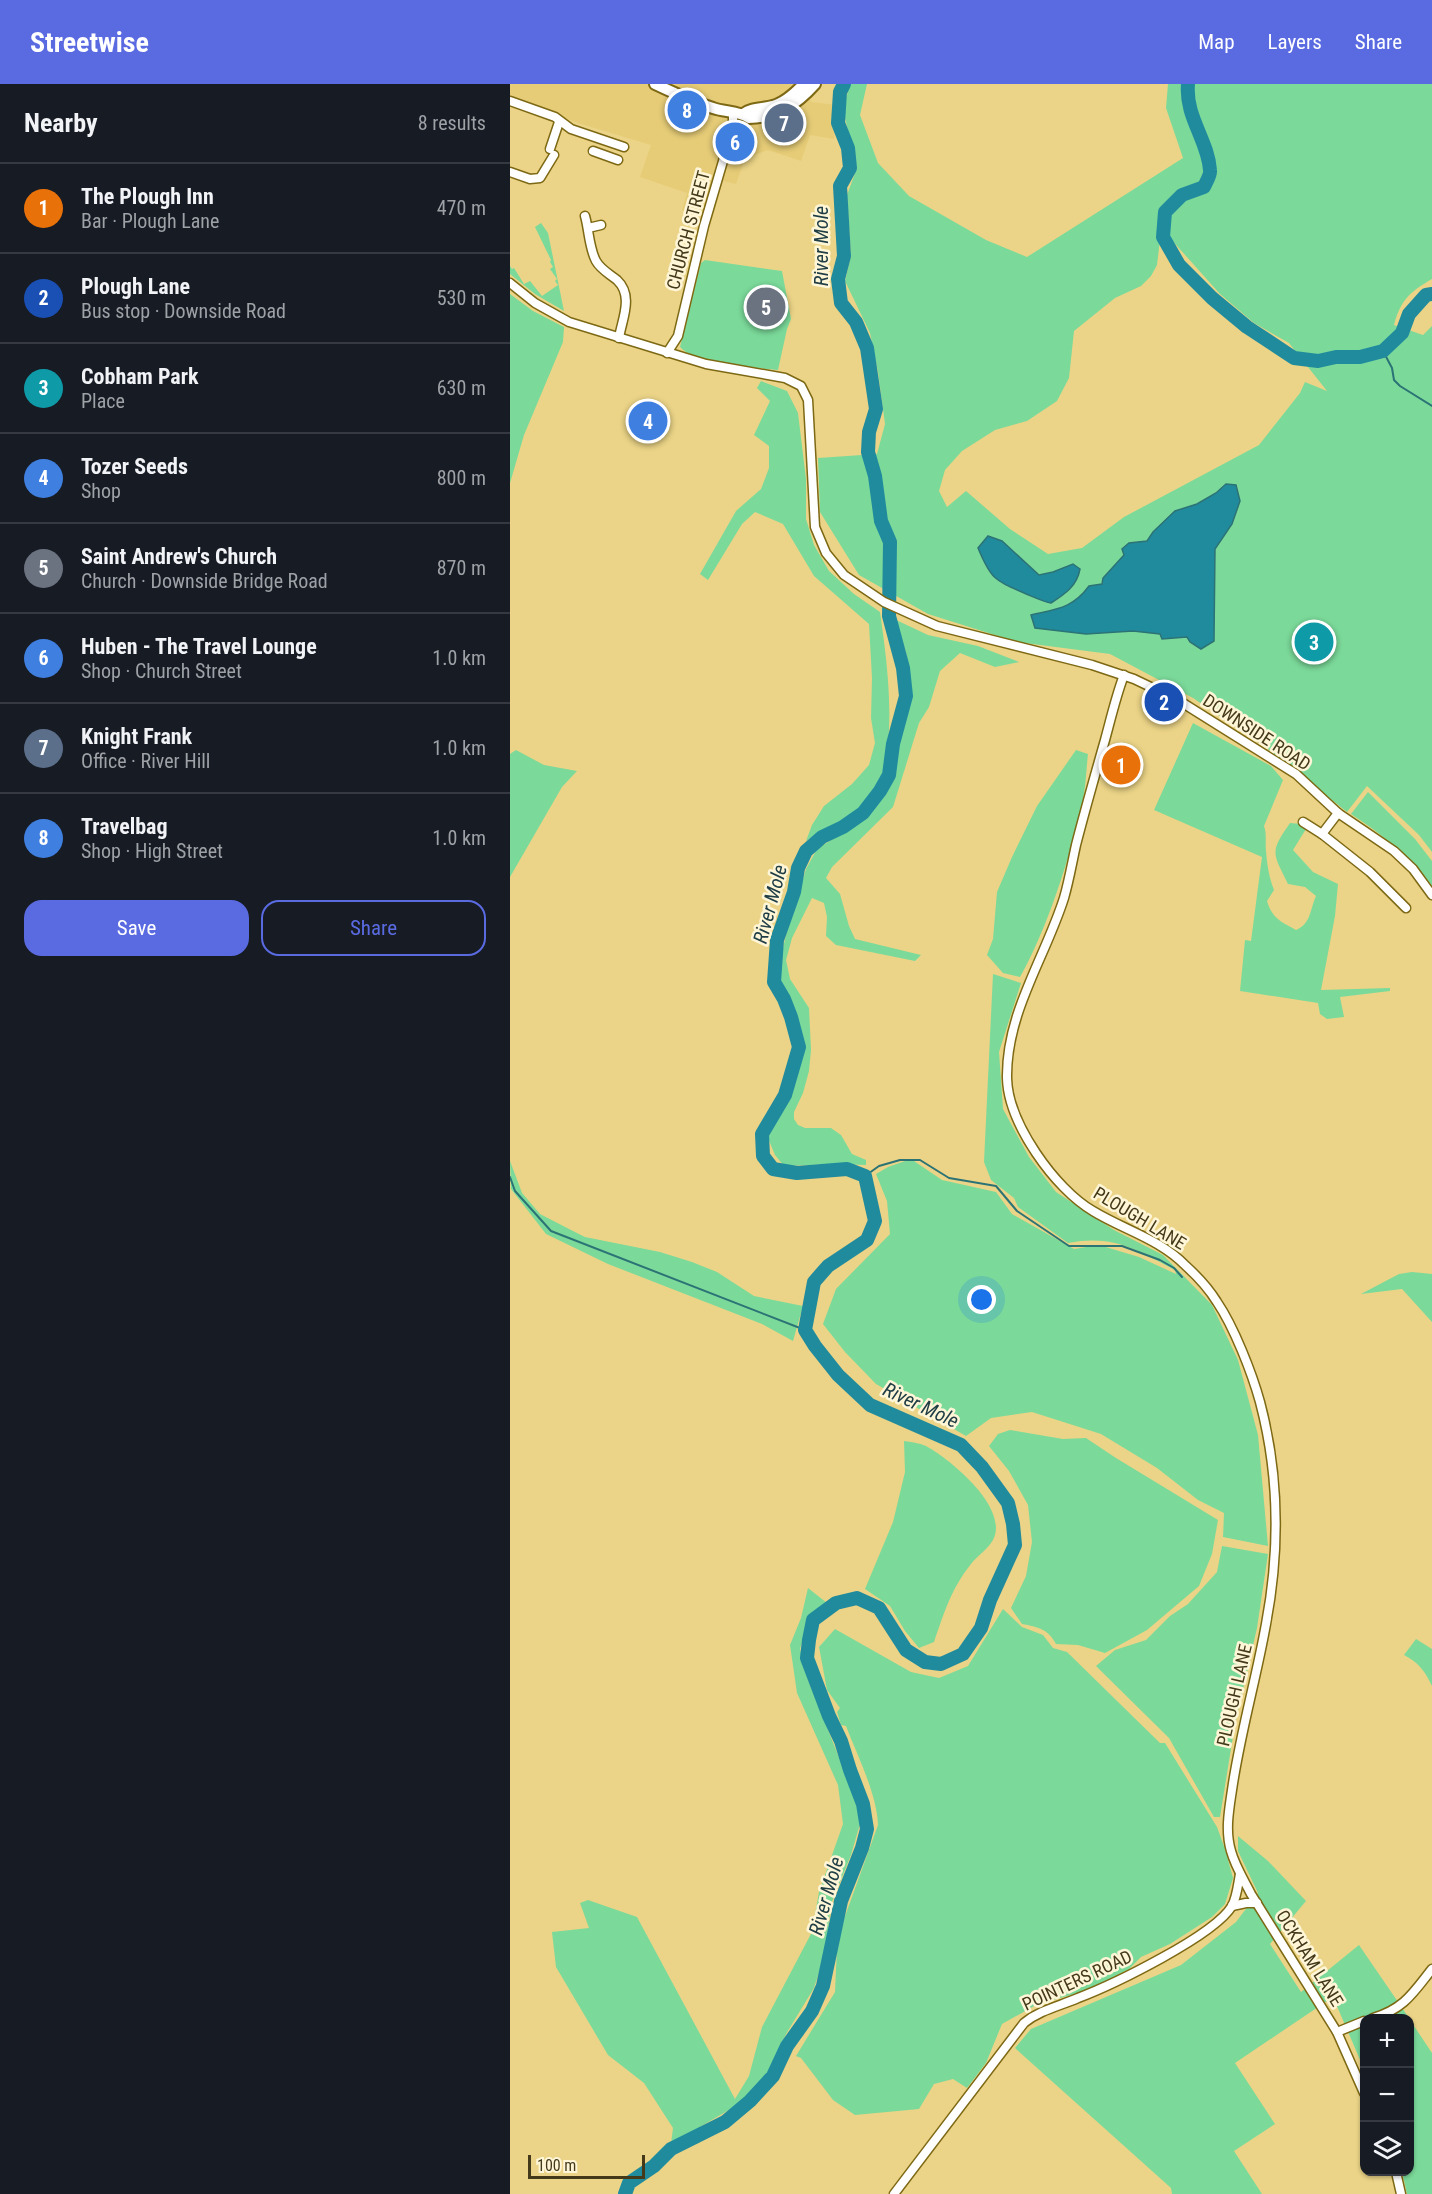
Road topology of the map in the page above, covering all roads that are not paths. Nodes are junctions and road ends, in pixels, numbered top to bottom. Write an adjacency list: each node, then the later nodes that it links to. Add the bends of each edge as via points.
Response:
1 (655, 84): 5 (main road, via 702,105)
2 (804, 84): 5 (main road, via 782,102)
3 (815, 84): 5 (main road, via 780,112 756,118)
4 (510, 101): 6 (street, via 555,117)
5 (738, 113): 18 (street, CHURCH STREET, via 704,226 678,336)
6 (559, 122): 7 (street); 12 (street, via 540,178)
7 (612, 143): 8 (street); 10 (street)
8 (624, 147)
9 (593, 151): 10 (street)
10 (607, 156): 11 (street)
11 (618, 160)
12 (510, 172)
13 (585, 216): 15 (street)
14 (601, 225): 15 (street)
15 (588, 228): 17 (street, via 595,259 626,292)
16 (510, 283): 17 (street, via 563,319)
17 (619, 338): 18 (street)
18 (667, 352): 19 (street, DOWNSIDE ROAD, via 706,364 778,375 804,390 809,407 815,527 830,560 856,584 884,602 948,630)
19 (1124, 675): 20 (street, DOWNSIDE ROAD, via 1178,700 1282,764); 25 (street, PLOUGH LANE, via 1064,896 1011,1038 1007,1081 1014,1116 1031,1147 1070,1194 1091,1210 1160,1245 1185,1264 1217,1302 1259,1399 1272,1457 1274,1570 1227,1822 1230,1850)
20 (1338, 813): 22 (street); 23 (street, DOWNSIDE ROAD, via 1394,851)
21 (1303, 822): 22 (street)
22 (1322, 834): 24 (street, via 1370,872)
23 (1432, 894)
24 (1406, 908)
25 (1240, 1874): 26 (street, OCKHAM LANE); 27 (street)
26 (1257, 1903): 27 (street); 31 (street, OCKHAM LANE)
27 (1232, 1906): 34 (street, POINTERS ROAD, via 1178,1949 1024,2023)
28 (1432, 1969): 29 (street, via 1402,2005)
29 (1384, 2014)
30 (1360, 2023): 31 (street)
31 (1337, 2032): 32 (street, OCKHAM LANE)
32 (1360, 2082)
33 (1397, 2176): 35 (street)
34 (894, 2194)
35 (1401, 2194)

